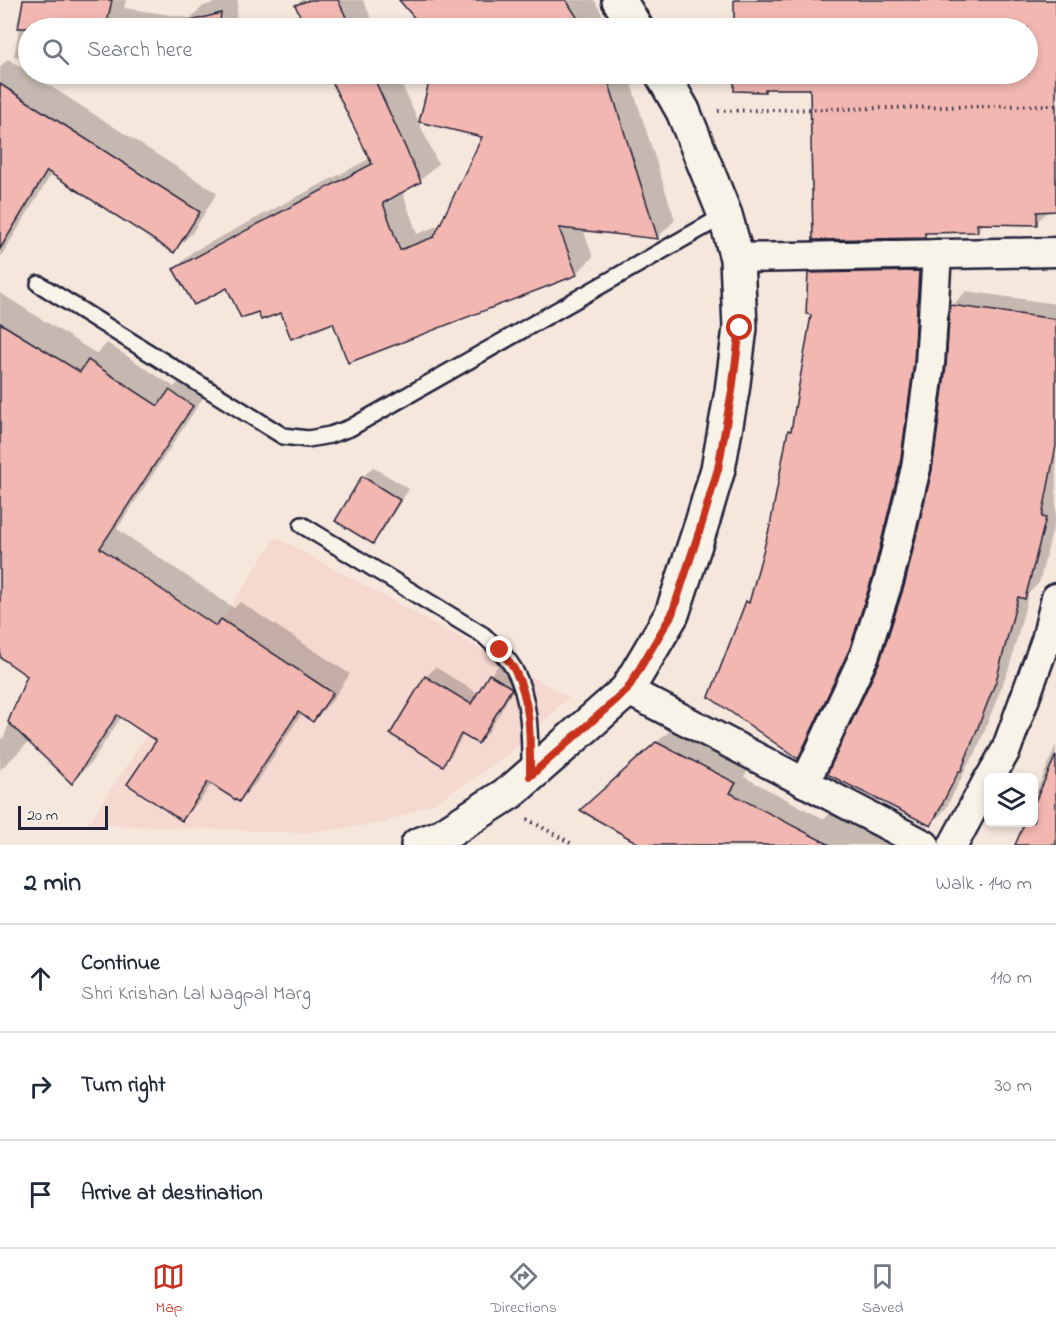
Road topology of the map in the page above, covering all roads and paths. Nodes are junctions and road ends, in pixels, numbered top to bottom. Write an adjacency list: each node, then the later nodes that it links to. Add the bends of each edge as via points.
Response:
1 (619, 0): 2 (street)
2 (630, 18)
3 (668, 84): 5 (street)
4 (1056, 105): 5 (path)
5 (684, 111): 6 (street)
6 (725, 215): 9 (street); 10 (lane, via 350,428 308,439 283,436)
7 (1056, 252): 8 (street)
8 (937, 254): 9 (street); 16 (street, via 930,364 916,468 889,579 865,654)
9 (737, 258): 13 (street, via 740,328 718,469 672,614)
10 (39, 284)
11 (302, 525): 15 (lane, via 483,635 500,650 514,669 525,702 530,730)
12 (1056, 598): 14 (street, via 1046,640 1005,750)
13 (627, 690): 15 (street); 16 (street)
14 (992, 773)
15 (530, 776): 18 (street)
16 (805, 783): 21 (street)
17 (984, 788): 22 (street)
18 (495, 802): 19 (street, via 440,837); 20 (path)
19 (418, 845)
20 (574, 845)
21 (925, 845)
22 (953, 845)

